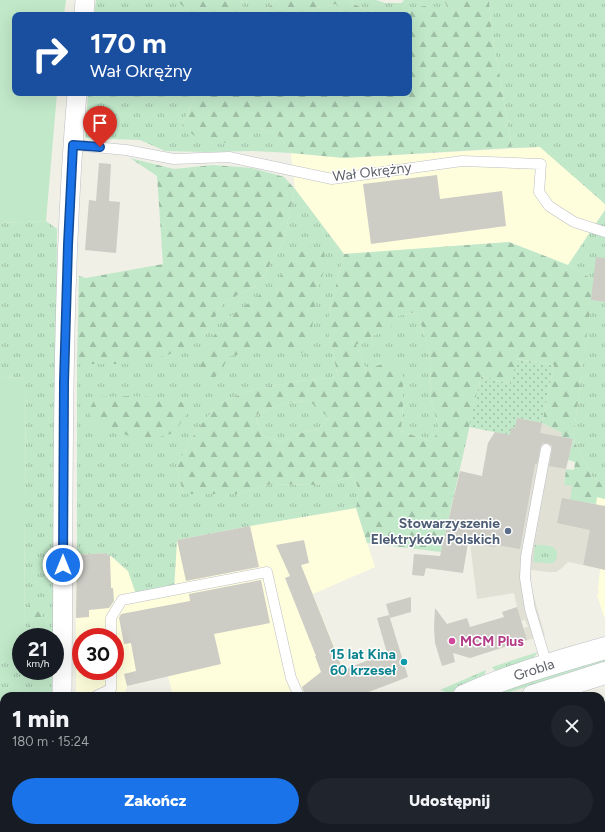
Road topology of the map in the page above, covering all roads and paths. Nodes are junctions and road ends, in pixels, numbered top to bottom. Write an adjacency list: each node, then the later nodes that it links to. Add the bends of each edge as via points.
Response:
1 (85, 0): 2 (street)
2 (84, 12)
3 (77, 96): 4 (street)
4 (73, 145): 5 (lane, Wał Okrężny, via 126,150 174,159 229,157 332,179 462,161 541,164 539,192 549,206 574,222); 12 (street, via 64,382)
5 (605, 232)
6 (546, 449): 9 (lane, via 526,557 525,578 530,609)
7 (111, 628): 14 (lane, via 111,618 122,600 267,572 291,678)
8 (605, 648): 9 (main road, Grobla)
9 (546, 665): 15 (main road, Grobla)
10 (605, 673): 16 (main road, Grobla)
11 (111, 680): 13 (lane, via 111,689)
12 (62, 692)
13 (105, 692)
14 (297, 692)
15 (473, 692)
16 (546, 692)

